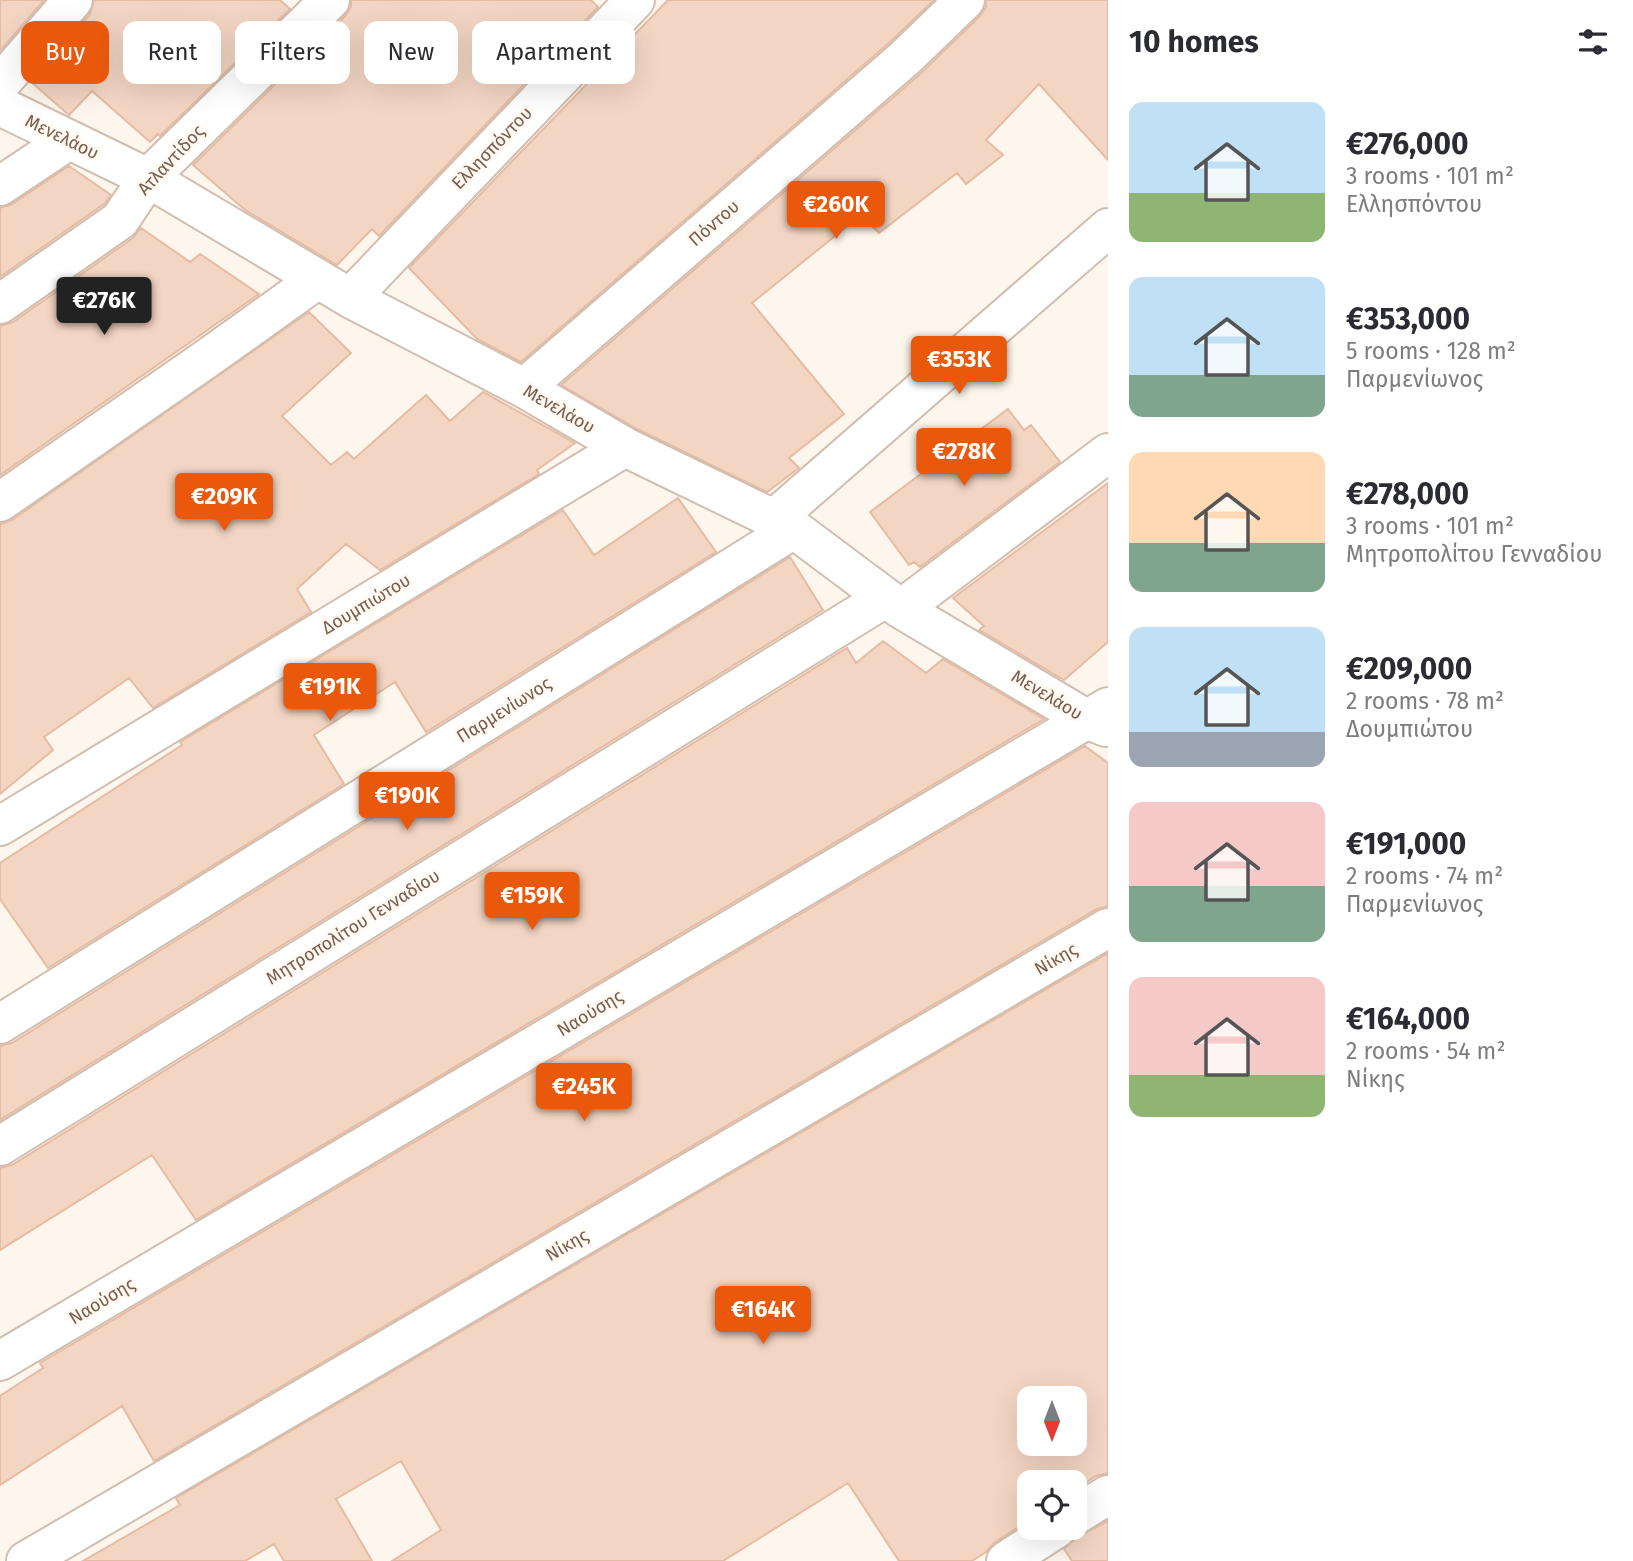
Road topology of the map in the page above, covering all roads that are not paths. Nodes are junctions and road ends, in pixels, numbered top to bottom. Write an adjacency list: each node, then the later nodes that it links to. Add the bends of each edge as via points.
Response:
1 (73, 0): 5 (street)
2 (330, 0): 8 (street, Ατλαντίδος)
3 (635, 0): 11 (street, Ελλησπόντου)
4 (965, 0): 13 (street, Πόντου, via 905,58)
5 (0, 84)
6 (0, 106): 7 (street, Μενελάου)
7 (69, 140): 8 (street, Μενελάου); 9 (street)
8 (148, 178): 11 (street, Μενελάου); 12 (street, Ατλαντίδος, via 120,220)
9 (0, 186)
10 (1108, 228): 17 (street, Παρμενίωνος)
11 (334, 288): 13 (street, Μενελάου); 16 (street, Ελλησπόντου, via 209,357)
12 (0, 304)
13 (524, 388): 14 (street, Μενελάου)
14 (625, 447): 17 (street, Μενελάου); 20 (street, Δουμπιώτου)
15 (1108, 453): 18 (street, Μητροπολίτου Γενναδίου)
16 (0, 502)
17 (784, 524): 18 (street, Μενελάου); 22 (street, Παρμενίωνος)
18 (893, 603): 19 (street, Μενελάου); 23 (street, Μητροπολίτου Γενναδίου)
19 (1101, 718): 24 (street, Ναούσης)
20 (0, 826)
21 (1108, 928): 28 (street, Νίκης)
22 (0, 1024)
23 (0, 1146)
24 (0, 1361)
25 (1108, 1495): 26 (street)
26 (1087, 1508)
27 (1038, 1540): 29 (street)
28 (26, 1561)
29 (1006, 1561)

